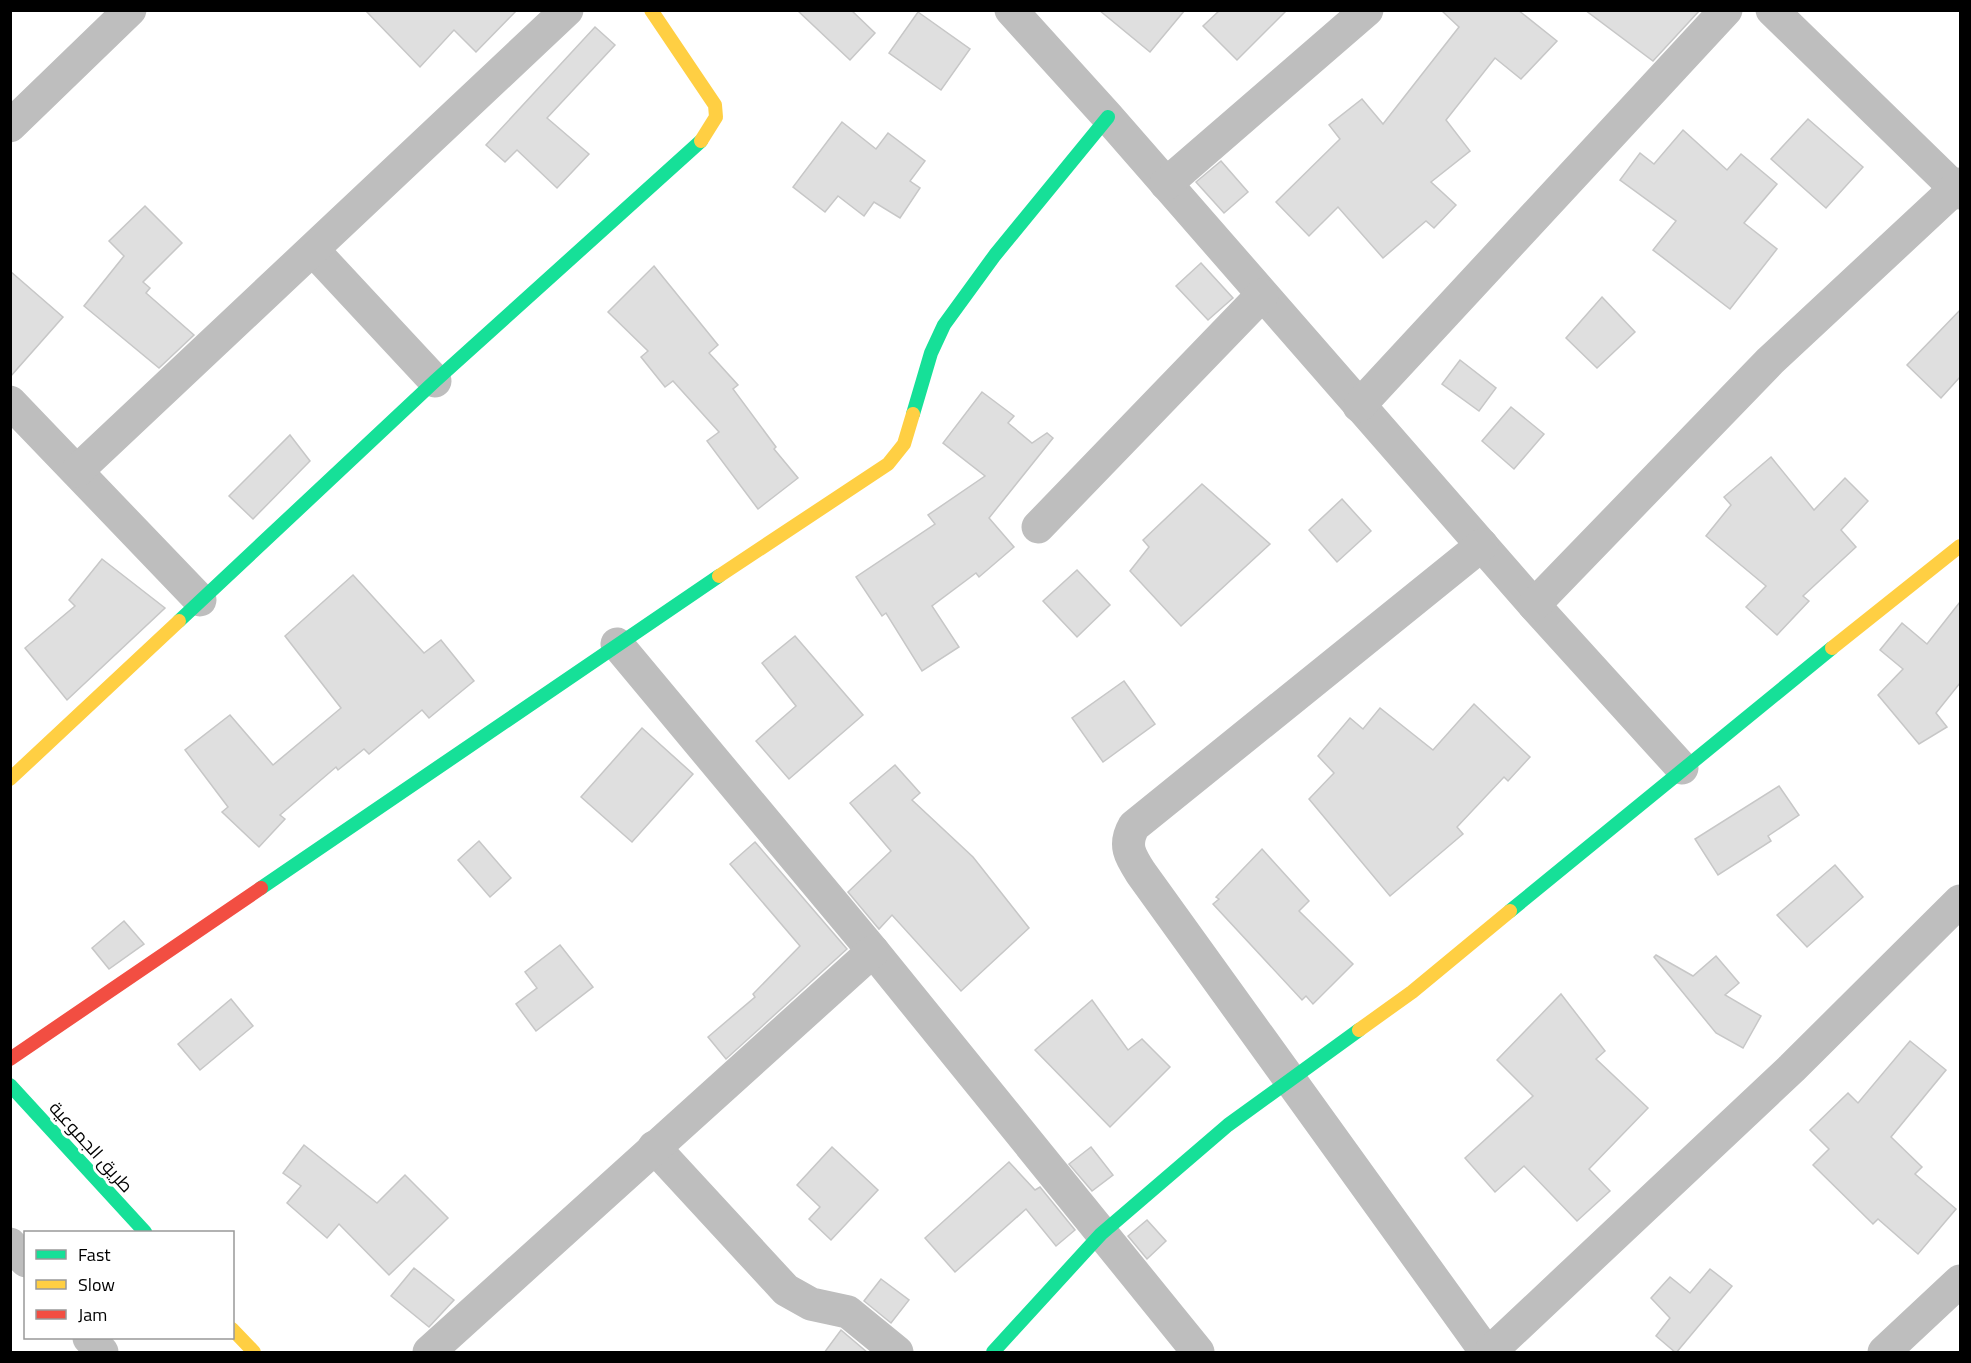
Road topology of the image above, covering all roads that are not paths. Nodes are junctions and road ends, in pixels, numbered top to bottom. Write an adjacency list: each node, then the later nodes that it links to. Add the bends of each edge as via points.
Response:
1 (130, 10): 9 (street)
2 (567, 10): 12 (street)
3 (651, 10): 14 (street, via 715,105 712,127)
4 (1011, 10): 8 (street)
5 (1367, 10): 10 (street)
6 (1726, 10): 16 (street)
7 (1784, 14): 11 (street)
8 (1108, 117): 10 (street); 23 (street, via 995,255 944,325 931,353 913,423 904,444 888,464)
9 (10, 126)
10 (1166, 184): 13 (street)
11 (1959, 188): 22 (street, via 1770,361)
12 (313, 250): 14 (street); 17 (street)
13 (1262, 295): 16 (street); 18 (street)
14 (435, 381): 21 (street)
15 (10, 402): 17 (street)
16 (1359, 406): 19 (street)
17 (77, 471): 21 (street)
18 (1038, 527)
19 (1482, 545): 22 (street); 29 (street, via 1134,826 1128,836 1127,848 1141,873)
20 (1960, 546): 24 (street)
21 (200, 600): 25 (street)
22 (1534, 605): 24 (street)
23 (617, 644): 27 (street); 28 (street)
24 (1682, 768): 29 (street, via 1412,992)
25 (10, 779)
26 (1960, 901): 47 (street, via 1792,1068)
27 (873, 951): 31 (street); 33 (street)
28 (10, 1059)
29 (1292, 1080): 33 (street, via 1228,1125); 47 (street)
30 (10, 1085): 32 (street, طريق الجموعية)
31 (654, 1148): 43 (street); 44 (street, via 786,1290 799,1300 848,1312)
32 (143, 1231)
33 (1101, 1234): 45 (street); 46 (street)
34 (10, 1244): 35 (street)
35 (24, 1259)
36 (24, 1263): 37 (street)
37 (10, 1276)
38 (1960, 1281): 48 (street)
39 (234, 1331): 42 (street)
40 (90, 1339): 41 (street)
41 (102, 1353)
42 (254, 1353)
43 (429, 1353)
44 (897, 1353)
45 (993, 1353)
46 (1198, 1353)
47 (1488, 1353)
48 (1884, 1353)

